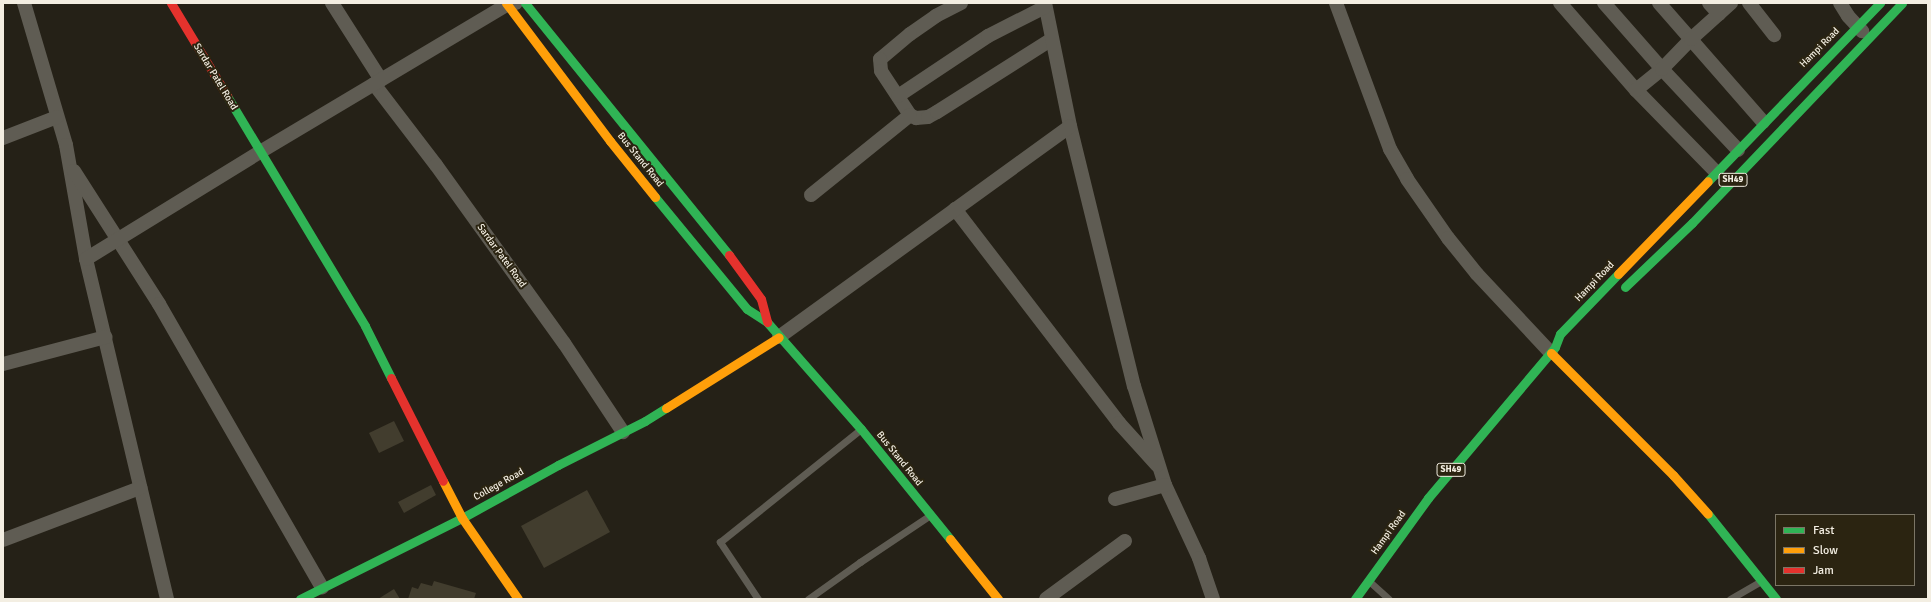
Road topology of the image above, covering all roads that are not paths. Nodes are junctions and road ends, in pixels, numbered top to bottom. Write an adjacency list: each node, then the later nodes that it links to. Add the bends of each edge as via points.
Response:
1 (24, 3): 29 (street)
2 (170, 3): 34 (main road, Sardar Patel Road)
3 (332, 3): 25 (street, Sardar Patel Road)
4 (525, 3): 42 (main road, Bus Stand Road, via 728,254 761,300)
5 (961, 3): 27 (street, via 910,34 880,60 881,71)
6 (1336, 3): 46 (street, via 1390,149 1407,179 1477,274)
7 (1560, 3): 26 (street)
8 (1604, 3): 24 (street)
9 (1659, 3): 23 (street)
10 (1709, 3): 18 (street)
11 (1731, 3): 18 (street)
12 (1749, 3): 20 (street)
13 (1840, 3): 19 (street)
14 (1880, 3): 19 (main road, Hampi Road / SH49)
15 (1902, 3): 21 (main road, SH49)
16 (510, 4): 25 (street); 42 (main road, Bus Stand Road, via 610,140 747,309)
17 (1045, 5): 22 (street); 27 (street, via 988,36)
18 (1719, 14): 23 (street)
19 (1858, 27): 21 (street); 30 (main road, Hampi Road / SH49)
20 (1774, 35)
21 (1870, 37): 41 (main road, SH49, via 1692,223)
22 (1052, 39): 28 (street, via 938,112 922,118); 31 (street)
23 (1692, 39): 24 (street); 30 (street)
24 (1662, 69): 26 (street); 33 (street)
25 (378, 82): 34 (street); 51 (street, Sardar Patel Road, via 564,343)
26 (1636, 90): 36 (street)
27 (898, 96): 28 (street)
28 (910, 115): 37 (street)
29 (57, 117): 32 (street); 35 (street)
30 (1763, 122): 33 (main road, Hampi Road / SH49)
31 (1070, 126): 38 (street); 48 (street, via 1134,386)
32 (3, 138)
33 (1738, 150): 36 (main road, Hampi Road / SH49)
34 (260, 152): 39 (street); 57 (main road, Sardar Patel Road, via 365,326)
35 (70, 165): 39 (street); 40 (street)
36 (1716, 172): 46 (main road, Hampi Road / SH49, via 1560,334)
37 (811, 195)
38 (955, 209): 44 (street); 49 (street)
39 (118, 239): 40 (street); 62 (street, via 159,304)
40 (86, 259): 43 (street)
41 (1618, 294)
42 (767, 322): 44 (main road, Bus Stand Road)
43 (106, 337): 47 (street); 54 (street)
44 (779, 337): 50 (main road, Bus Stand Road); 51 (main road, College Road, via 645,421)
45 (1567, 344): 46 (main road)
46 (1553, 350): 60 (main road, Hampi Road / SH49, via 1428,498); 61 (main road, via 1673,475)
47 (3, 364)
48 (1145, 420): 49 (street); 52 (street)
49 (1119, 423): 52 (street)
50 (861, 429): 56 (main road, Bus Stand Road); 66 (lane, via 720,542)
51 (623, 432): 57 (main road, College Road)
52 (1160, 469): 53 (street)
53 (1165, 485): 55 (street); 70 (street, via 1199,558)
54 (140, 488): 58 (street); 63 (street)
55 (1114, 499)
56 (931, 515): 67 (lane); 68 (main road, Bus Stand Road)
57 (462, 518): 62 (main road, College Road); 65 (main road, Sardar Patel Road)
58 (3, 540)
59 (1125, 541): 69 (street)
60 (1368, 581): 71 (main road, Hampi Road / SH49); 72 (lane)
61 (1761, 581): 73 (lane); 74 (main road)
62 (322, 588): 64 (main road, College Road)
63 (167, 599)
64 (300, 599)
65 (518, 599)
66 (758, 599)
67 (808, 599)
68 (998, 599)
69 (1046, 599)
70 (1213, 599)
71 (1355, 599)
72 (1389, 599)
73 (1730, 599)
74 (1776, 599)

